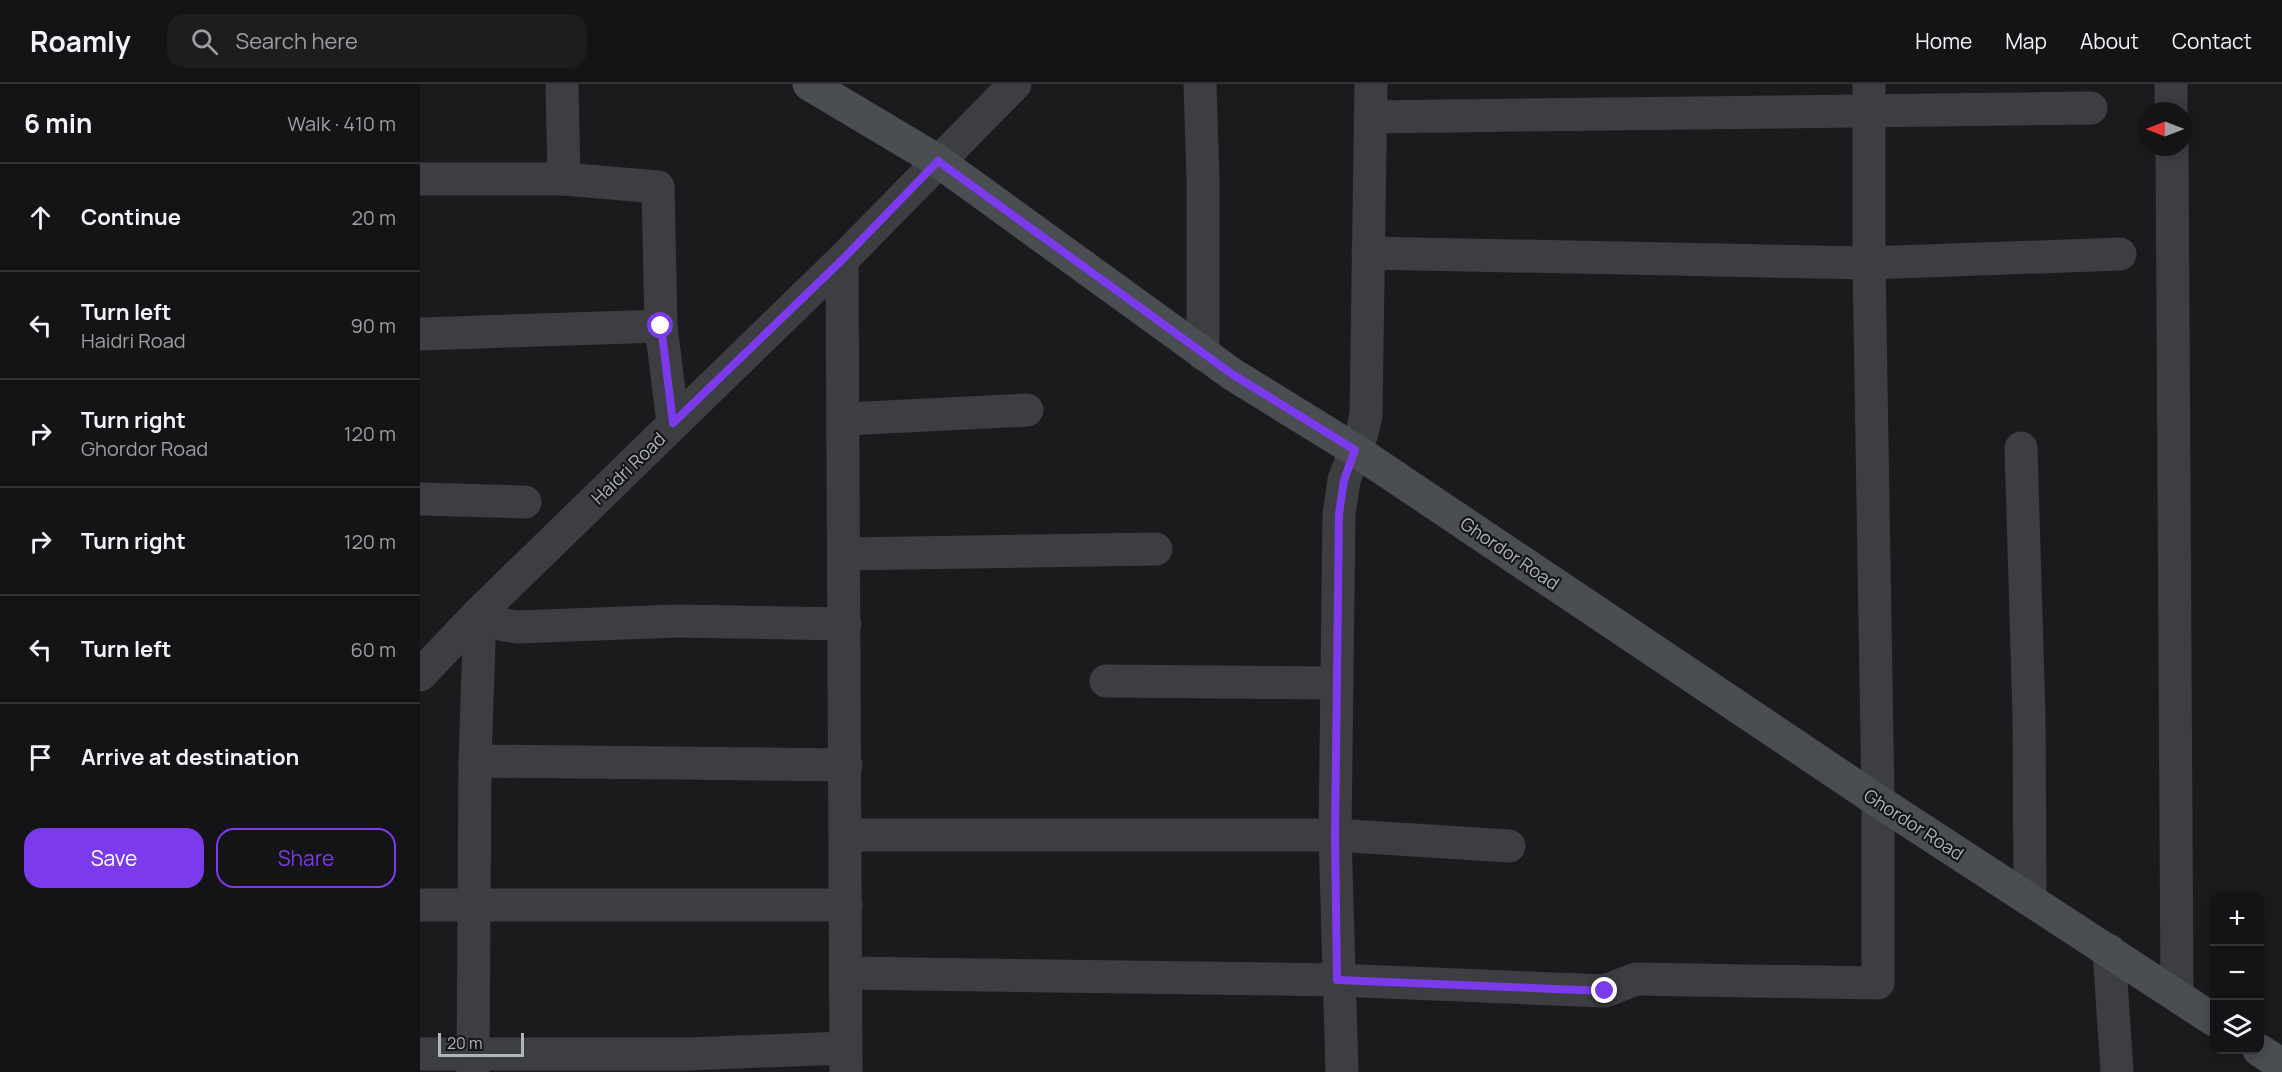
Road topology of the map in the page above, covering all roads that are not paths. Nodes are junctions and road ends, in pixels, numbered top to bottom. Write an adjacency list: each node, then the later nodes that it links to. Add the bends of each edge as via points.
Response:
1 (562, 84): 13 (street)
2 (1015, 84): 12 (street, Haidri Road)
3 (1200, 84): 21 (street)
4 (1371, 84): 10 (street)
5 (2171, 84): 8 (street)
6 (826, 90): 12 (main road, Ghordor Road)
7 (1869, 97): 9 (street); 10 (street); 18 (street)
8 (2171, 102)
9 (2091, 108)
10 (1370, 117): 15 (street)
11 (2172, 156): 49 (street)
12 (938, 161): 17 (street, Haidri Road); 21 (main road, Ghordor Road)
13 (564, 178): 14 (street); 19 (street, via 658,187)
14 (420, 179)
15 (1368, 253): 18 (street); 26 (street, via 1366,414)
16 (2120, 254): 18 (street)
17 (842, 260): 23 (street); 24 (street, Haidri Road)
18 (1869, 263): 38 (street)
19 (661, 326): 20 (street); 24 (street)
20 (420, 334)
21 (1203, 354): 26 (main road, Ghordor Road)
22 (1027, 410): 23 (street)
23 (845, 419): 30 (street)
24 (673, 423): 31 (street, Haidri Road)
25 (2021, 448): 42 (street)
26 (1355, 450): 35 (street, via 1344,480 1339,514); 38 (main road, Ghordor Road)
27 (420, 499): 28 (street)
28 (525, 502)
29 (1156, 549): 30 (street)
30 (845, 554): 32 (street)
31 (480, 612): 32 (street, via 516,627 678,621); 33 (street, Haidri Road); 36 (street)
32 (845, 624): 37 (street)
33 (420, 675)
34 (1106, 681): 35 (street)
35 (1336, 683): 40 (street)
36 (474, 761): 37 (street); 44 (street)
37 (846, 765): 39 (street)
38 (1878, 801): 42 (main road, Ghordor Road); 48 (street, via 1878,982 1636,979 1605,991)
39 (846, 835): 40 (street); 45 (street)
40 (1335, 835): 41 (street); 48 (street)
41 (1509, 846)
42 (2030, 898): 46 (main road, Ghordor Road)
43 (420, 905): 44 (street)
44 (474, 905): 45 (street); 54 (street)
45 (846, 905): 47 (street)
46 (2109, 950): 49 (main road, Ghordor Road); 58 (street)
47 (847, 973): 48 (street); 53 (street)
48 (1337, 980): 57 (street)
49 (2176, 995): 50 (main road, Ghordor Road)
50 (2210, 1017)
51 (2264, 1053): 56 (main road)
52 (420, 1054): 54 (street)
53 (845, 1060): 55 (street)
54 (473, 1063): 55 (street)
55 (688, 1063)
56 (2282, 1065)
57 (1342, 1072)
58 (2116, 1072)

